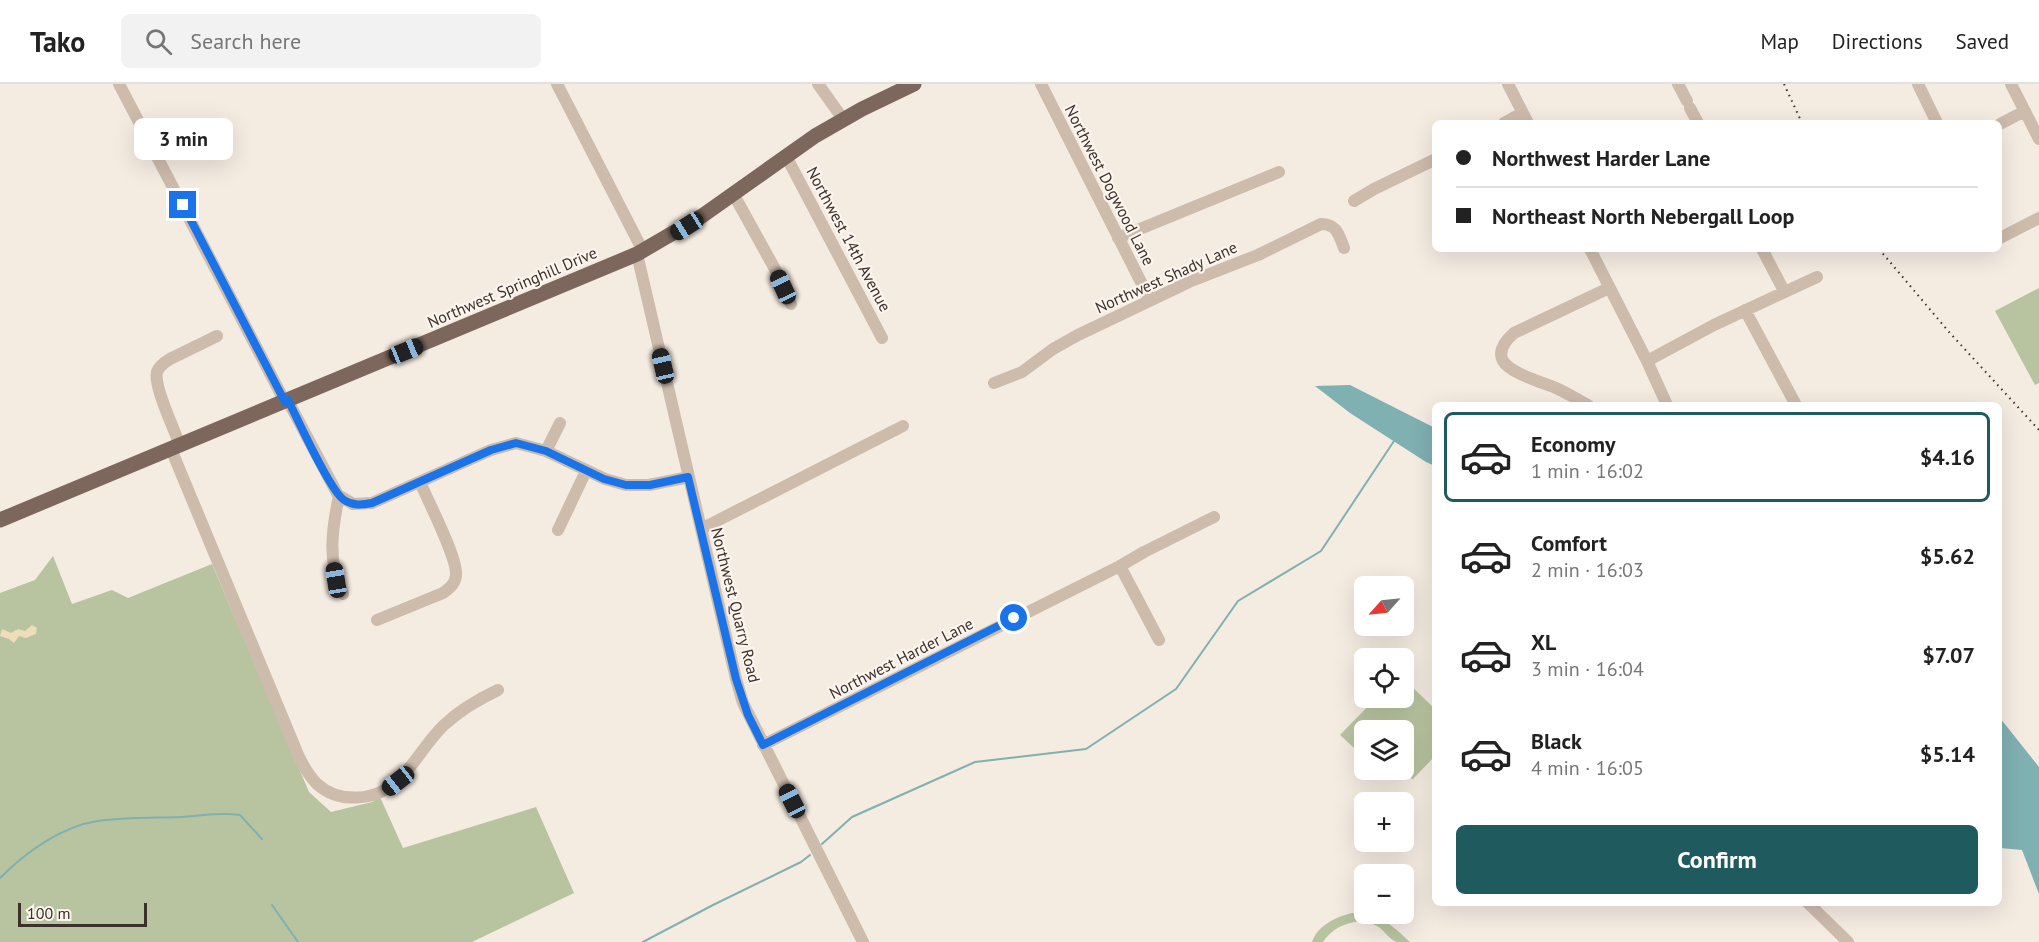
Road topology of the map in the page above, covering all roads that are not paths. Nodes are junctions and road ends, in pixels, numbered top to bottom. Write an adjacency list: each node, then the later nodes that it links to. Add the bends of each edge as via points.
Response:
1 (119, 84): 39 (street)
2 (556, 84): 28 (street, Northwest Quarry Road)
3 (818, 84): 12 (street)
4 (914, 84): 12 (main road, Northwest Springhill Drive)
5 (1041, 84): 24 (street, Northwest Dogwood Lane)
6 (1508, 84): 11 (street)
7 (1678, 84): 13 (street)
8 (1918, 84): 14 (street)
9 (2011, 84): 10 (street)
10 (2025, 111): 15 (street); 16 (street)
11 (1525, 118)
12 (843, 119): 17 (main road, Northwest Springhill Drive)
13 (1696, 120)
14 (1936, 120)
15 (2002, 123)
16 (2039, 139)
17 (786, 156): 20 (main road, Northwest Springhill Drive); 36 (street, Northwest 14th Avenue)
18 (1432, 161): 21 (street)
19 (1279, 172): 24 (street)
20 (734, 195): 28 (main road, Northwest Springhill Drive); 33 (street)
21 (1354, 201)
22 (2039, 218): 23 (street)
23 (2002, 237)
24 (1118, 238): 32 (street, Northwest Dogwood Lane)
25 (1344, 248): 32 (street, Northwest Shady Lane, via 1336,229 1321,224)
26 (1591, 252): 30 (street)
27 (1764, 252): 31 (street)
28 (640, 253): 39 (main road, Northwest Springhill Drive); 48 (street, Northwest Quarry Road)
29 (1816, 277): 31 (street)
30 (1609, 288): 37 (street); 40 (street, via 1514,333 1501,351 1510,368)
31 (1784, 291): 34 (street)
32 (1150, 300): 38 (street, Northwest Shady Lane, via 1053,349 1022,372)
33 (791, 304)
34 (1745, 310): 37 (street); 42 (street)
35 (217, 336): 45 (street, via 163,363 157,371 157,384)
36 (882, 338)
37 (1647, 361): 41 (street)
38 (994, 383)
39 (286, 401): 45 (main road, Northwest Springhill Drive); 50 (street)
40 (1582, 402)
41 (1666, 402)
42 (1794, 402)
43 (560, 423): 46 (street)
44 (903, 426): 53 (street)
45 (176, 447): 52 (main road, Northwest Springhill Drive); 59 (street, via 248,635 305,768 318,785 339,796 364,797 388,788 447,723)
46 (546, 451): 47 (street); 49 (street, via 516,443 504,445)
47 (586, 471): 48 (street, via 637,486); 54 (street)
48 (688, 477): 53 (street, Northwest Quarry Road)
49 (420, 482): 50 (street, via 362,505); 57 (street, via 454,565 455,581 444,593)
50 (339, 496): 56 (street, via 332,528 332,557)
51 (1214, 517): 55 (street, Northwest Harder Lane)
52 (0, 520)
53 (701, 529): 60 (street, Northwest Quarry Road, via 736,679)
54 (558, 530)
55 (1120, 566): 58 (street); 60 (street, Northwest Harder Lane)
56 (343, 594)
57 (377, 620)
58 (1159, 640)
59 (498, 690)
60 (763, 745): 62 (street, Northwest Quarry Road)
61 (1811, 906): 63 (street)
62 (863, 942)
63 (1848, 942)

